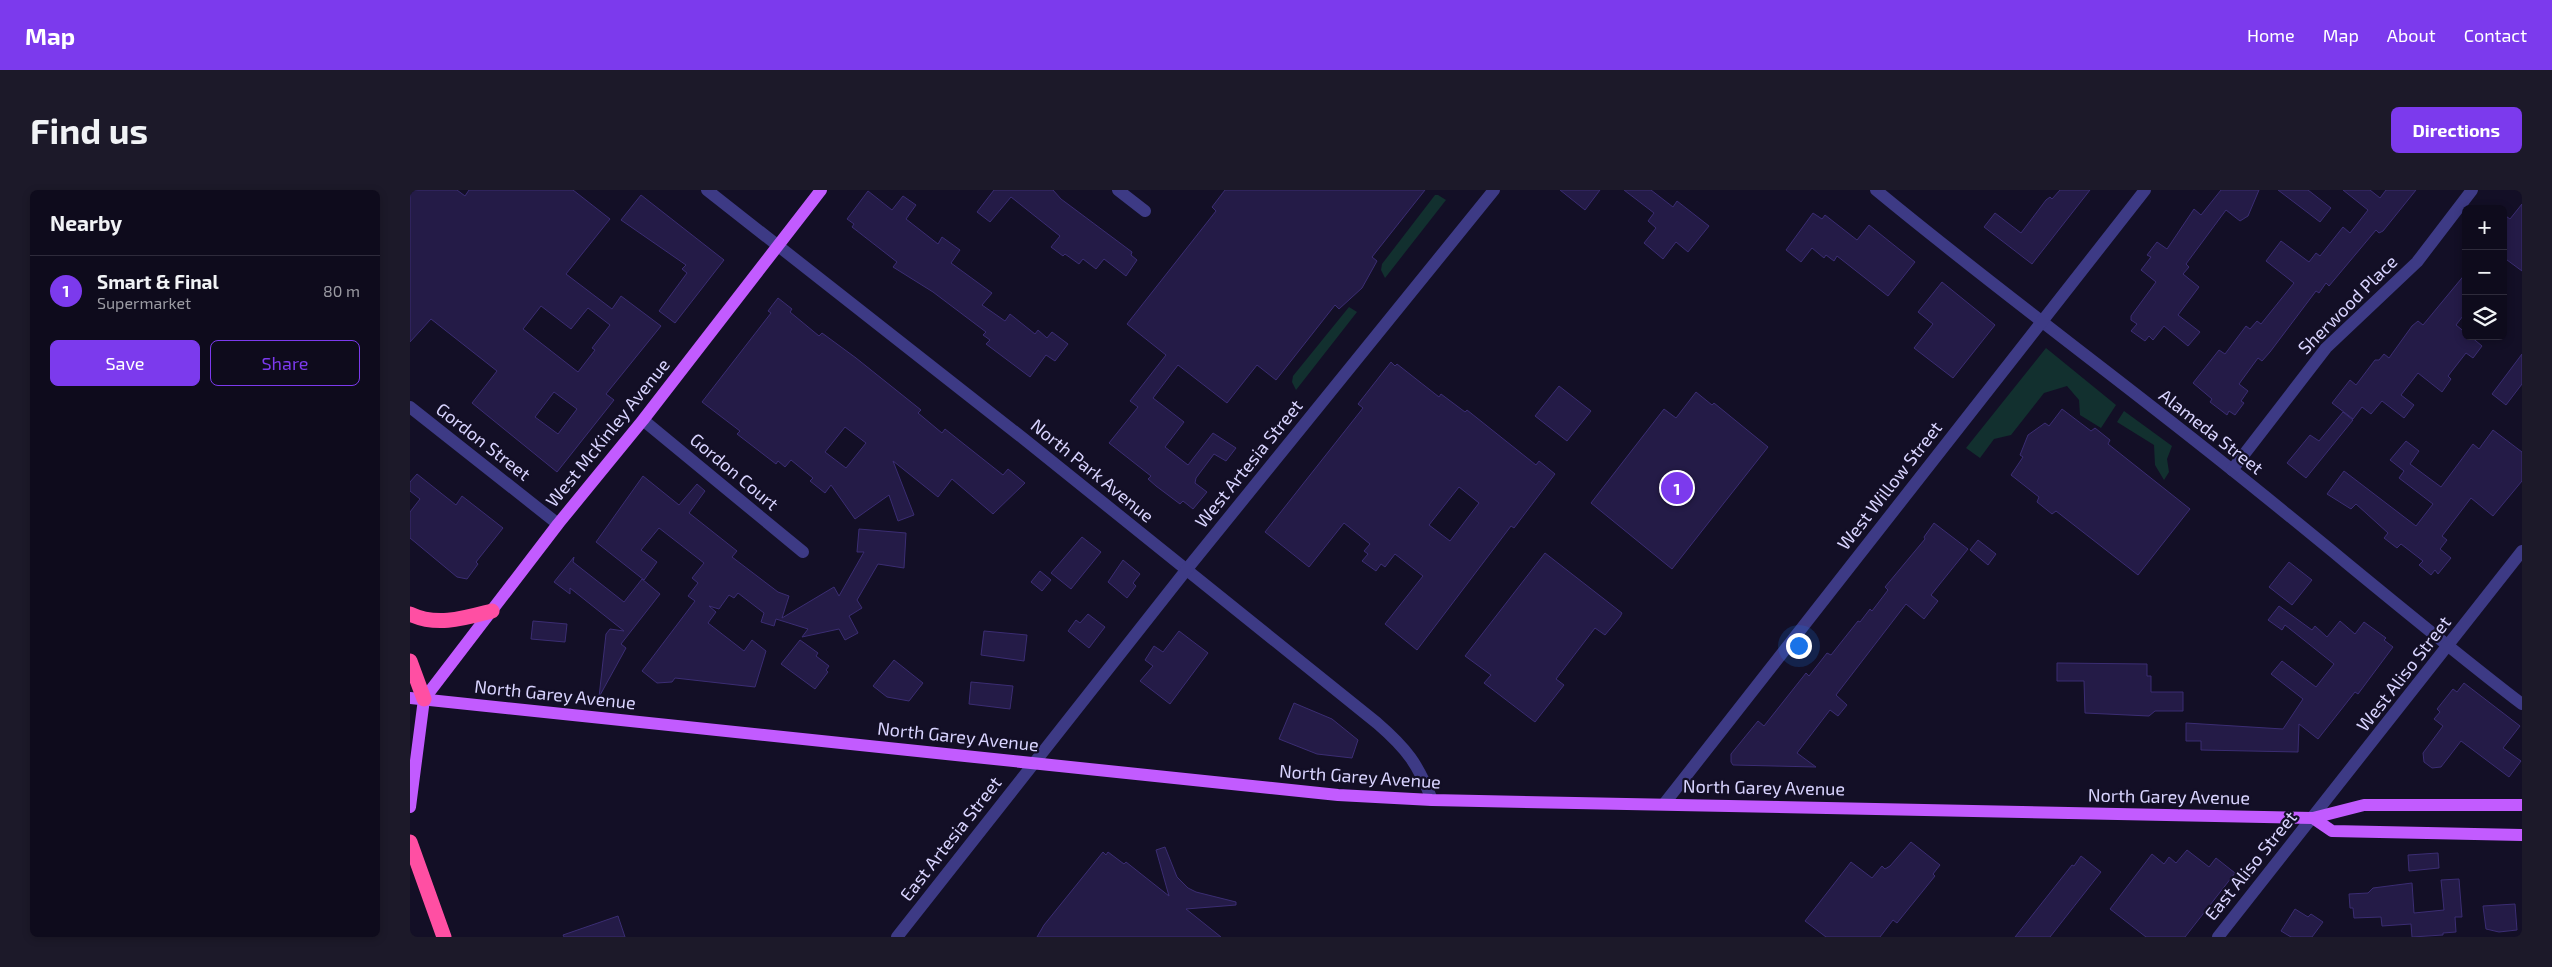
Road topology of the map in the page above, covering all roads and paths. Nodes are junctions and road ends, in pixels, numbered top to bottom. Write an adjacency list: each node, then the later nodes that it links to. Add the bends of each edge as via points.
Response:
1 (707, 190): 9 (street, North Park Avenue)
2 (821, 190): 9 (main road, West McKinley Avenue)
3 (1118, 190): 8 (street)
4 (1494, 190): 17 (street, West Artesia Street)
5 (1876, 190): 10 (street, Alameda Street)
6 (2145, 190): 10 (street, West Willow Street)
7 (2472, 190): 13 (street, Sherwood Place, via 2417,262 2326,348)
8 (1145, 211)
9 (778, 246): 12 (main road, West McKinley Avenue); 17 (street, North Park Avenue)
10 (2042, 321): 13 (street, Alameda Street); 26 (street, West Willow Street)
11 (410, 406): 14 (street, Gordon Street)
12 (643, 420): 14 (main road, West McKinley Avenue); 16 (street, Gordon Court)
13 (2232, 470): 20 (street, Alameda Street)
14 (558, 524): 18 (main road, West McKinley Avenue)
15 (2522, 551): 20 (street, West Aliso Street)
16 (803, 552)
17 (1186, 569): 24 (street, West Artesia Street); 25 (street, North Park Avenue, via 1402,746 1420,769)
18 (492, 611): 19 (highway, via 442,621); 22 (main road, West McKinley Avenue)
19 (410, 614)
20 (2448, 646): 23 (street, Alameda Street); 29 (street, West Aliso Street)
21 (410, 661): 22 (highway)
22 (417, 698): 24 (main road, North Garey Avenue); 28 (main road)
23 (2522, 704)
24 (1033, 763): 25 (main road, North Garey Avenue, via 1338,795); 33 (street, East Artesia Street)
25 (1432, 800): 26 (main road, North Garey Avenue)
26 (1664, 804): 29 (main road, North Garey Avenue)
27 (2522, 805): 29 (main road, North Garey Avenue, via 2364,805)
28 (410, 807)
29 (2313, 818): 30 (main road, via 2332,831); 34 (street, East Aliso Street)
30 (2522, 835)
31 (410, 842): 32 (highway)
32 (444, 937)
33 (897, 937)
34 (2218, 937)

